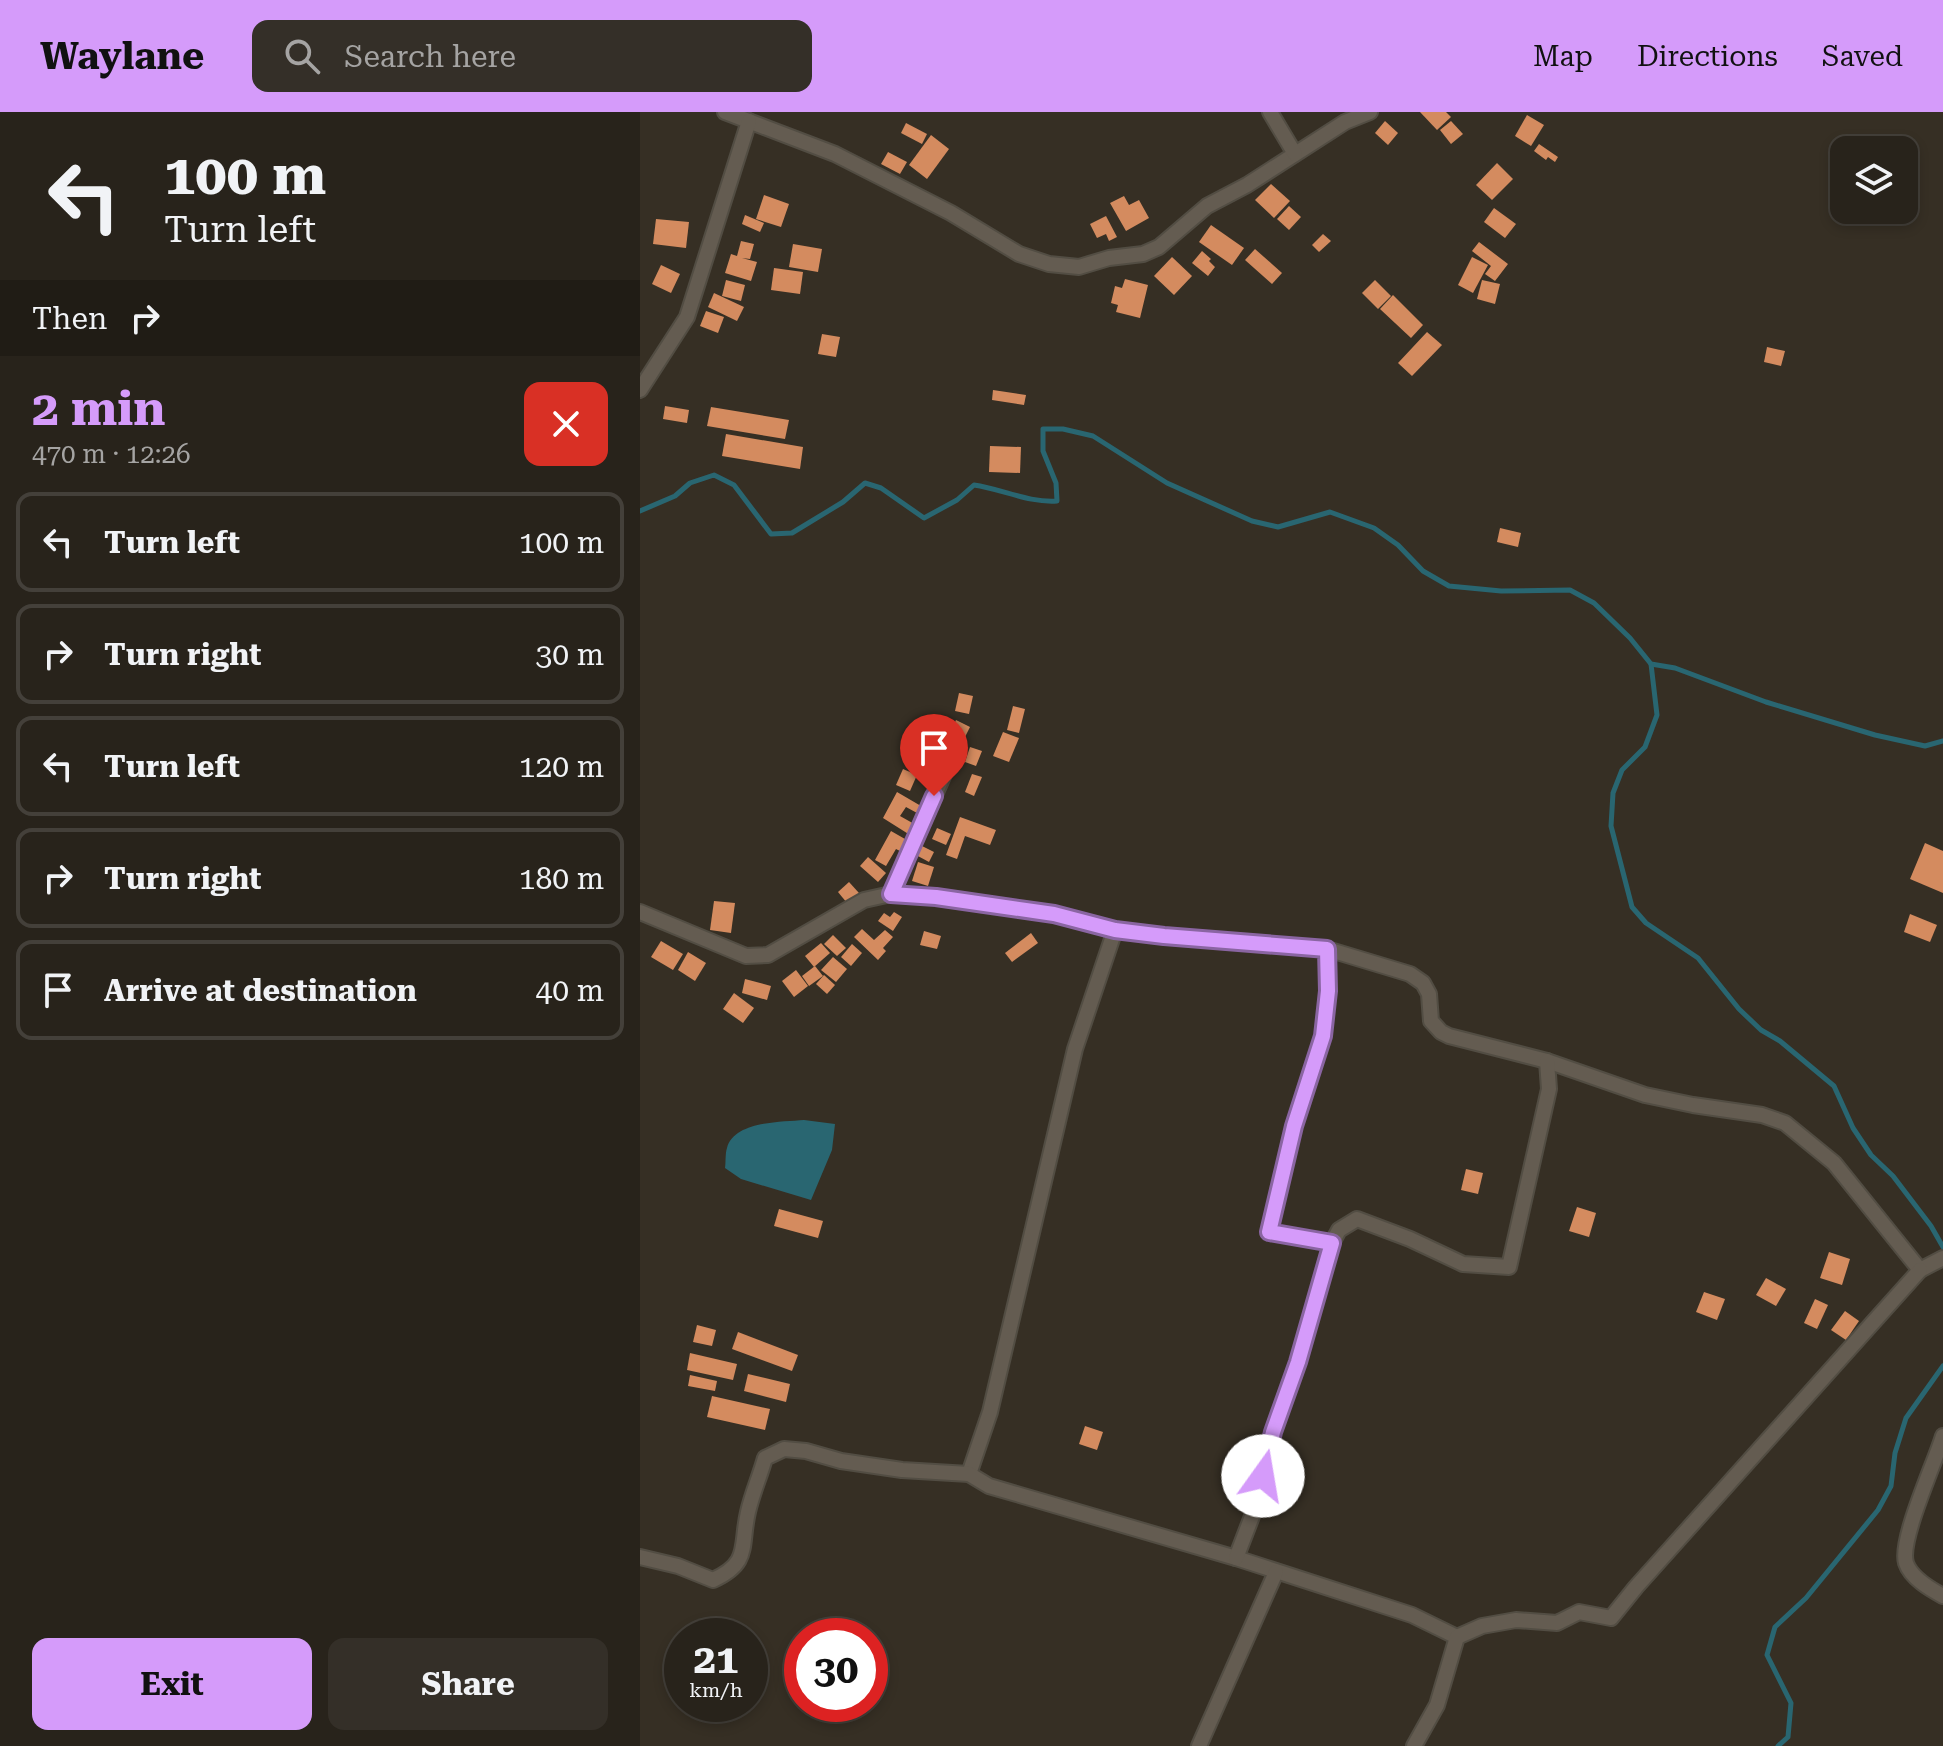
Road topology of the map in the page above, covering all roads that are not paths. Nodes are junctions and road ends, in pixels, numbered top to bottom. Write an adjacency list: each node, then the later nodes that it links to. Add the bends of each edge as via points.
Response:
1 (725, 112): 4 (street)
2 (1270, 112): 5 (street)
3 (1370, 112): 5 (street)
4 (749, 121): 5 (street, via 835,154 1019,254 1079,267 1159,247 1207,206); 6 (street, via 687,317)
5 (1295, 154)
6 (640, 390)
7 (956, 747): 8 (street)
8 (891, 894): 9 (street, via 864,900 768,955 746,956); 10 (street, via 1054,914)
9 (640, 912)
10 (1115, 930): 11 (street); 16 (street, via 1075,1049 990,1412)
11 (1327, 949): 12 (street, via 1410,974 1423,983 1431,1021 1441,1032); 13 (street, via 1323,1036 1294,1126 1269,1232)
12 (1547, 1061): 13 (street, via 1549,1089 1509,1267 1463,1264 1357,1219 1339,1230); 14 (street, via 1645,1095 1785,1123 1834,1163)
13 (1332, 1243): 18 (street, via 1273,1432 1259,1498)
14 (1931, 1264): 21 (street, via 1611,1618 1579,1612 1557,1623 1516,1620)
15 (1943, 1436): 20 (street, via 1911,1526 1905,1561 1920,1581)
16 (969, 1474): 17 (street, via 887,1468 784,1449 765,1458 732,1572 713,1580); 18 (street, via 989,1486)
17 (640, 1557)
18 (1236, 1558): 19 (street)
19 (1276, 1572): 21 (street, via 1412,1615); 22 (street)
20 (1943, 1596)
21 (1457, 1637): 23 (street, via 1437,1705)
22 (1199, 1746)
23 (1414, 1746)

